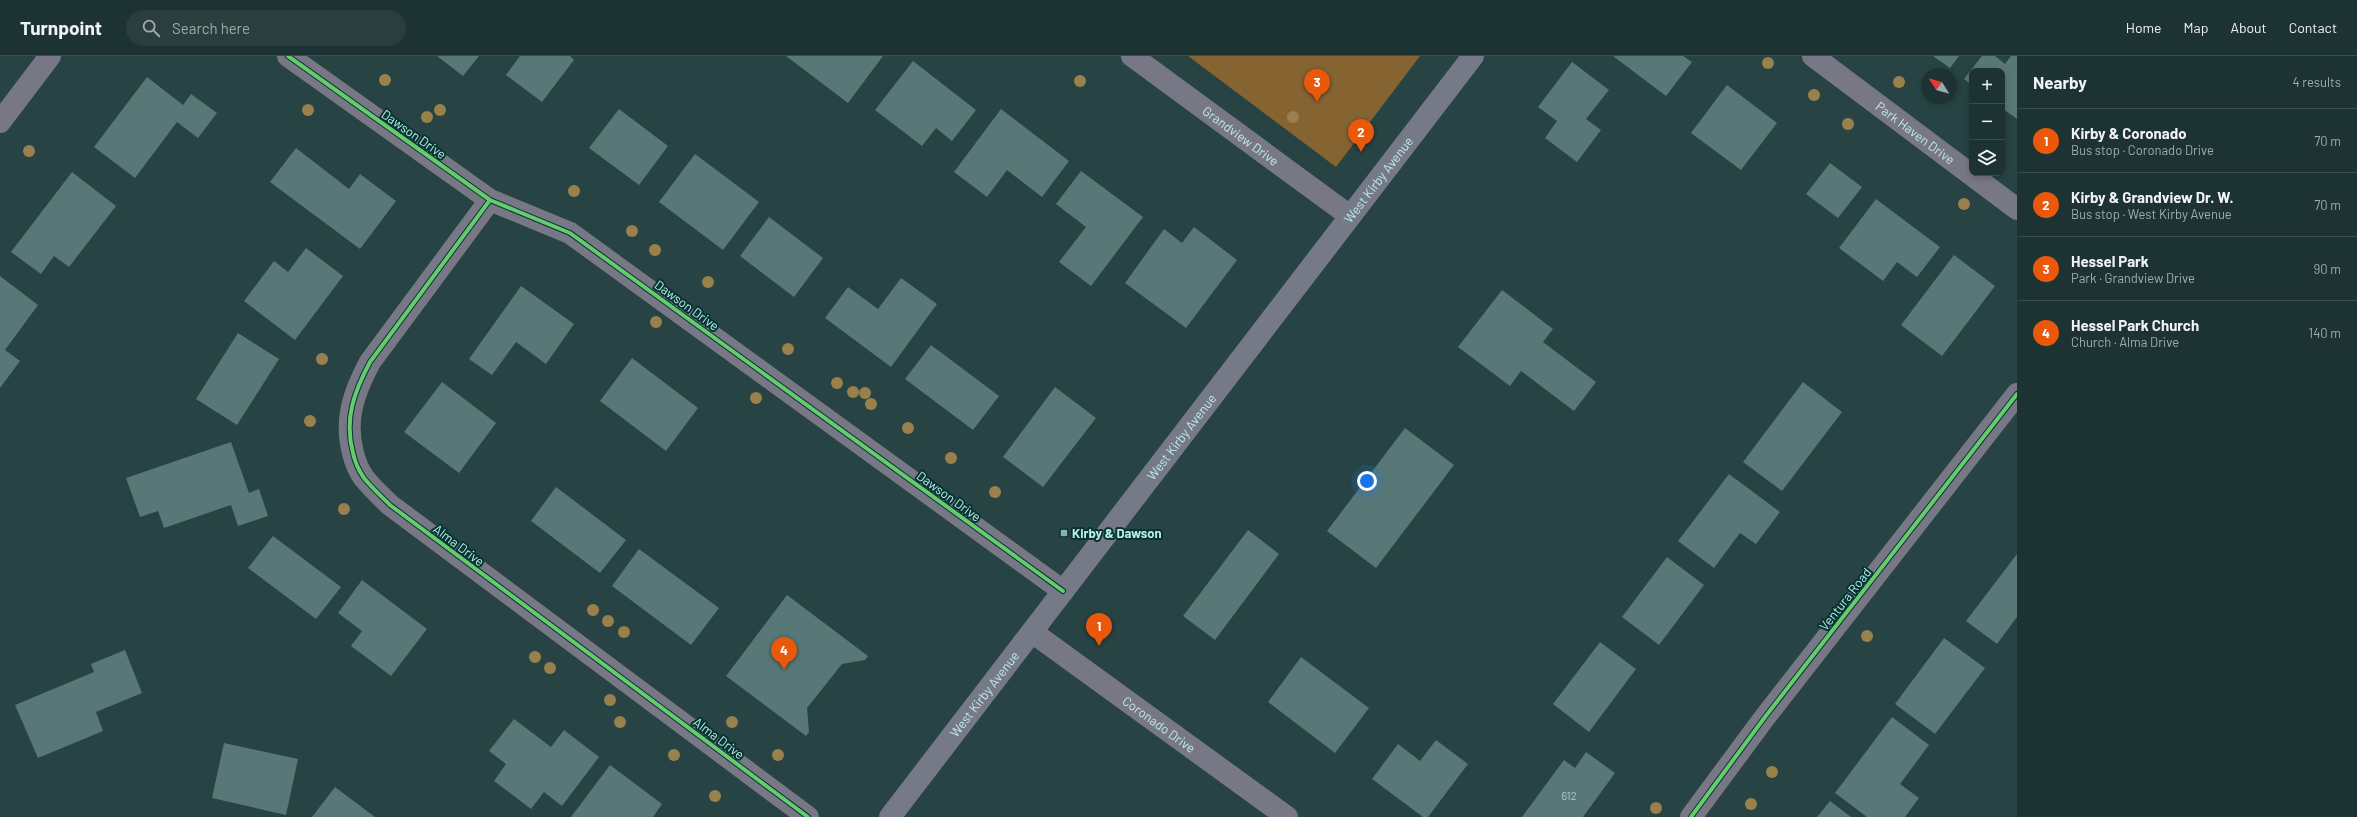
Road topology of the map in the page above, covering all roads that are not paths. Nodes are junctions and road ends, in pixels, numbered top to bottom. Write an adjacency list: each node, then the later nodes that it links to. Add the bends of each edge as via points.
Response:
1 (50, 56): 6 (street)
2 (288, 56): 7 (street, Dawson Drive)
3 (1132, 56): 9 (street, Grandview Drive)
4 (1473, 56): 9 (main road, West Kirby Avenue)
5 (1813, 56): 8 (street, Park Haven Drive)
6 (0, 122)
7 (490, 200): 11 (street, Dawson Drive, via 570,233); 13 (street, Alma Drive, via 370,362 356,388 350,410 348,436 355,462 390,505)
8 (2017, 209)
9 (1350, 216): 11 (main road, West Kirby Avenue)
10 (2017, 394): 16 (street, Ventura Road, via 1765,717)
11 (1063, 591): 12 (main road, West Kirby Avenue)
12 (1032, 632): 14 (main road, West Kirby Avenue); 15 (street, Coronado Drive)
13 (808, 817)
14 (890, 817)
15 (1287, 817)
16 (1691, 817)

